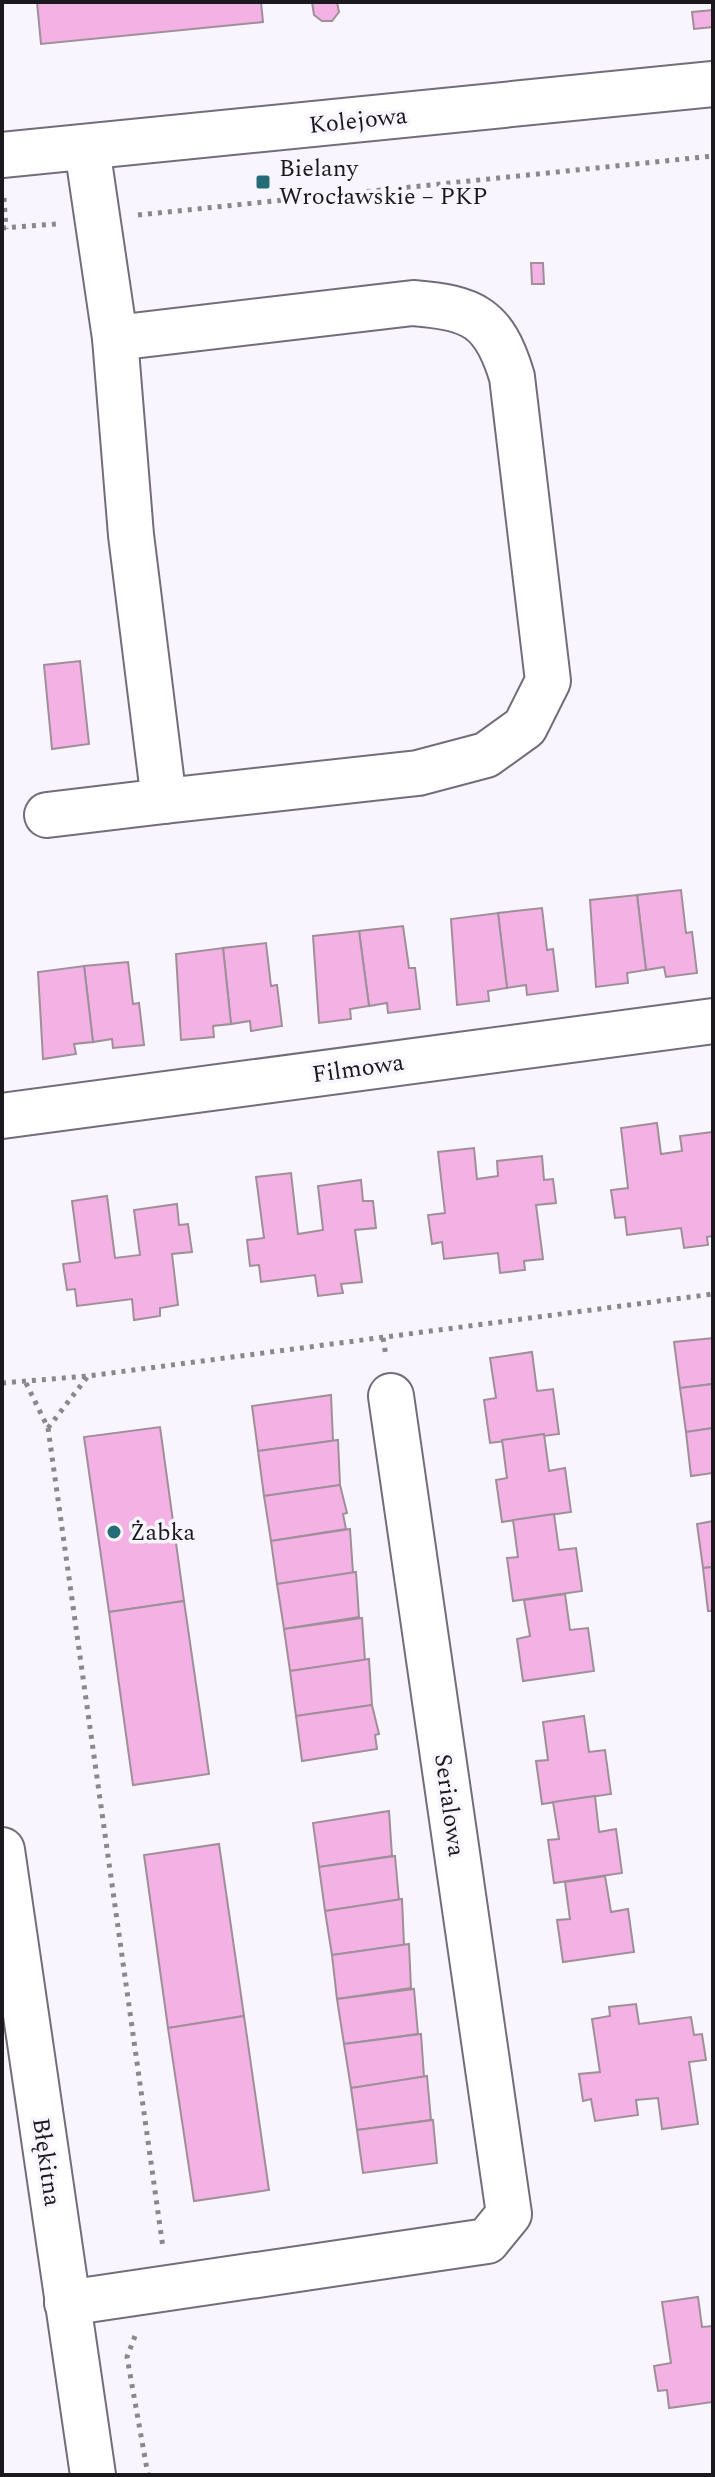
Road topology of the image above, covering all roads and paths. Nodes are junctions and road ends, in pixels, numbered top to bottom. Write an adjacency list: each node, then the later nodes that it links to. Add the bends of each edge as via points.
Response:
1 (713, 84): 2 (street, Kolejowa)
2 (87, 148): 4 (street, Kolejowa); 5 (street)
3 (713, 156): 5 (path)
4 (3, 169): 6 (path)
5 (98, 219): 6 (path); 7 (street)
6 (4, 229)
7 (115, 338): 8 (street, via 131,535); 8 (street, via 413,303 445,306 479,318 502,342 512,377 548,681 525,727 486,755 418,773)
8 (164, 801): 9 (street)
9 (47, 815)
10 (713, 1021): 11 (street, Filmowa)
11 (2, 1116)
12 (713, 1294): 13 (path)
13 (88, 1376): 15 (path); 17 (path)
14 (2, 1383): 15 (path)
15 (26, 1383): 17 (path)
16 (391, 1396): 19 (street, Serialowa, via 509,2214 487,2241)
17 (48, 1428): 19 (path, via 166,2265)
18 (2, 1850): 20 (street, Błękitna)
19 (152, 2291): 20 (street); 22 (path, via 127,2357)
20 (67, 2303): 21 (street, Błękitna)
21 (93, 2475)
22 (148, 2475)

